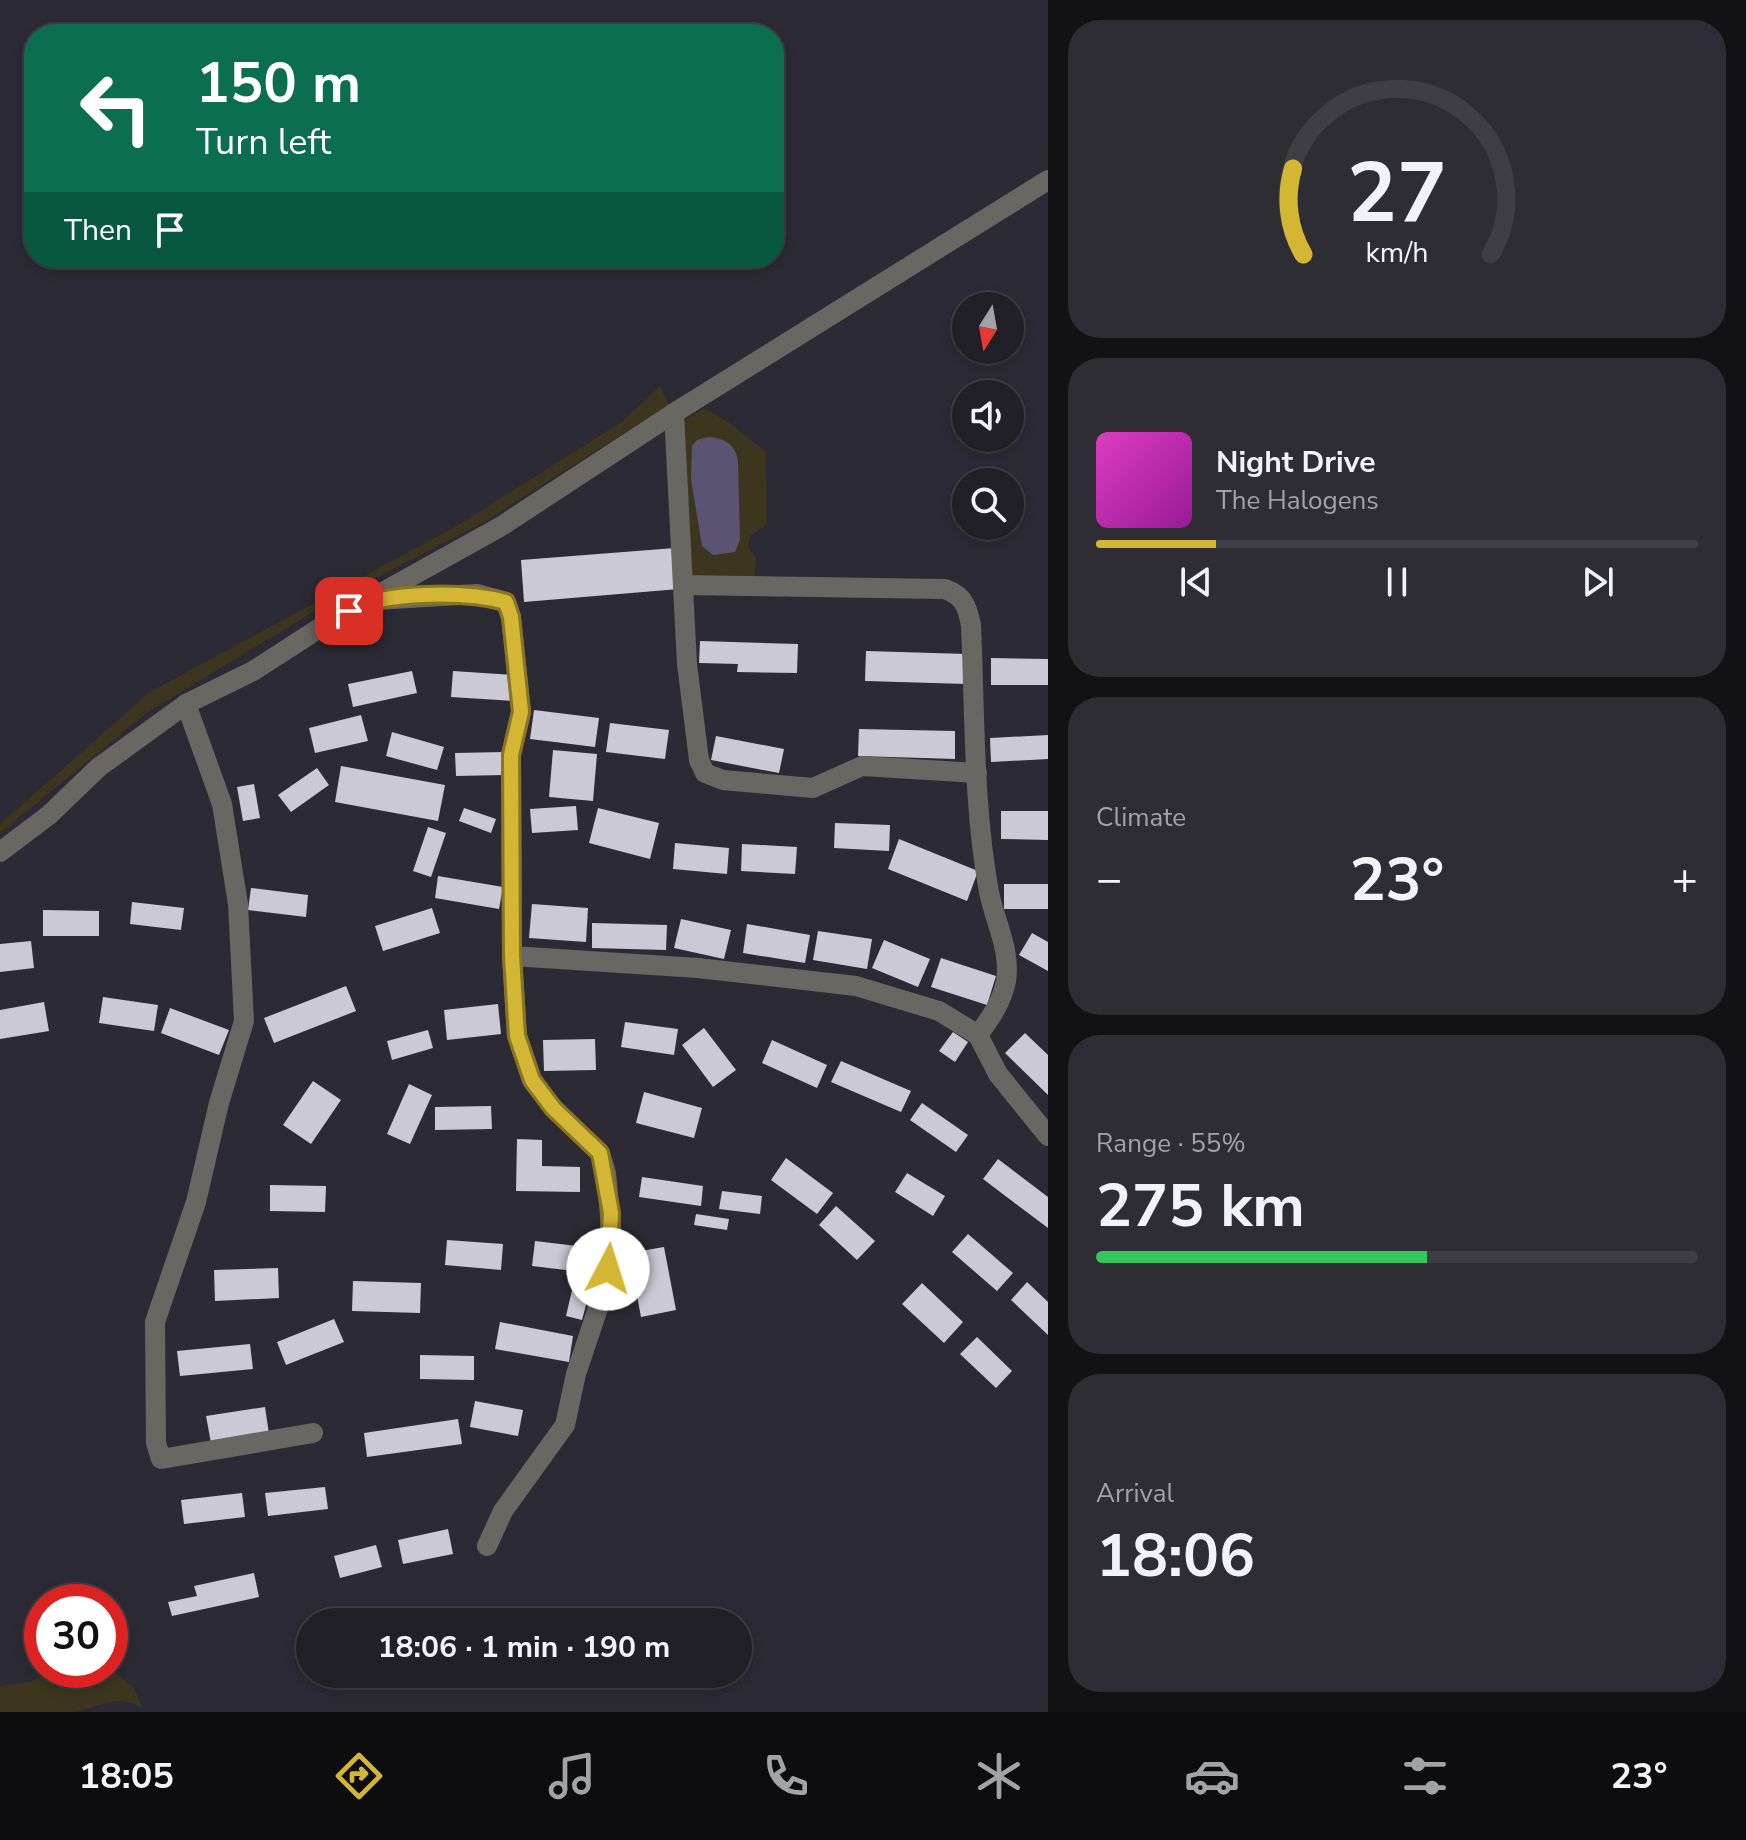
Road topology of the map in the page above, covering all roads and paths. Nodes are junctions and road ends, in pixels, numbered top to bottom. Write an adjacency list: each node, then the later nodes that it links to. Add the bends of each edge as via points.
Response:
1 (1048, 180): 2 (street)
2 (674, 413): 3 (street); 4 (street, via 500,527)
3 (684, 585): 6 (street, via 930,589 958,594 967,605 971,625); 6 (street, via 687,664 705,773 723,780 813,788 862,766)
4 (368, 600): 5 (street, via 253,671); 8 (street, via 477,594 506,602 521,712 511,755)
5 (186, 704): 7 (street, via 99,767); 11 (street, via 222,804 238,904 244,1021 196,1202 155,1322 156,1443 161,1459)
6 (977, 773): 9 (street, via 989,893 1007,953 1006,982)
7 (0, 852)
8 (512, 956): 9 (street, via 698,968 856,986 939,1011); 12 (street, via 517,1036 524,1059 553,1108 600,1153 612,1237 601,1299 565,1425 503,1511)
9 (978, 1035): 10 (street, via 998,1074)
10 (1048, 1136)
11 (313, 1433)
12 (487, 1546)

